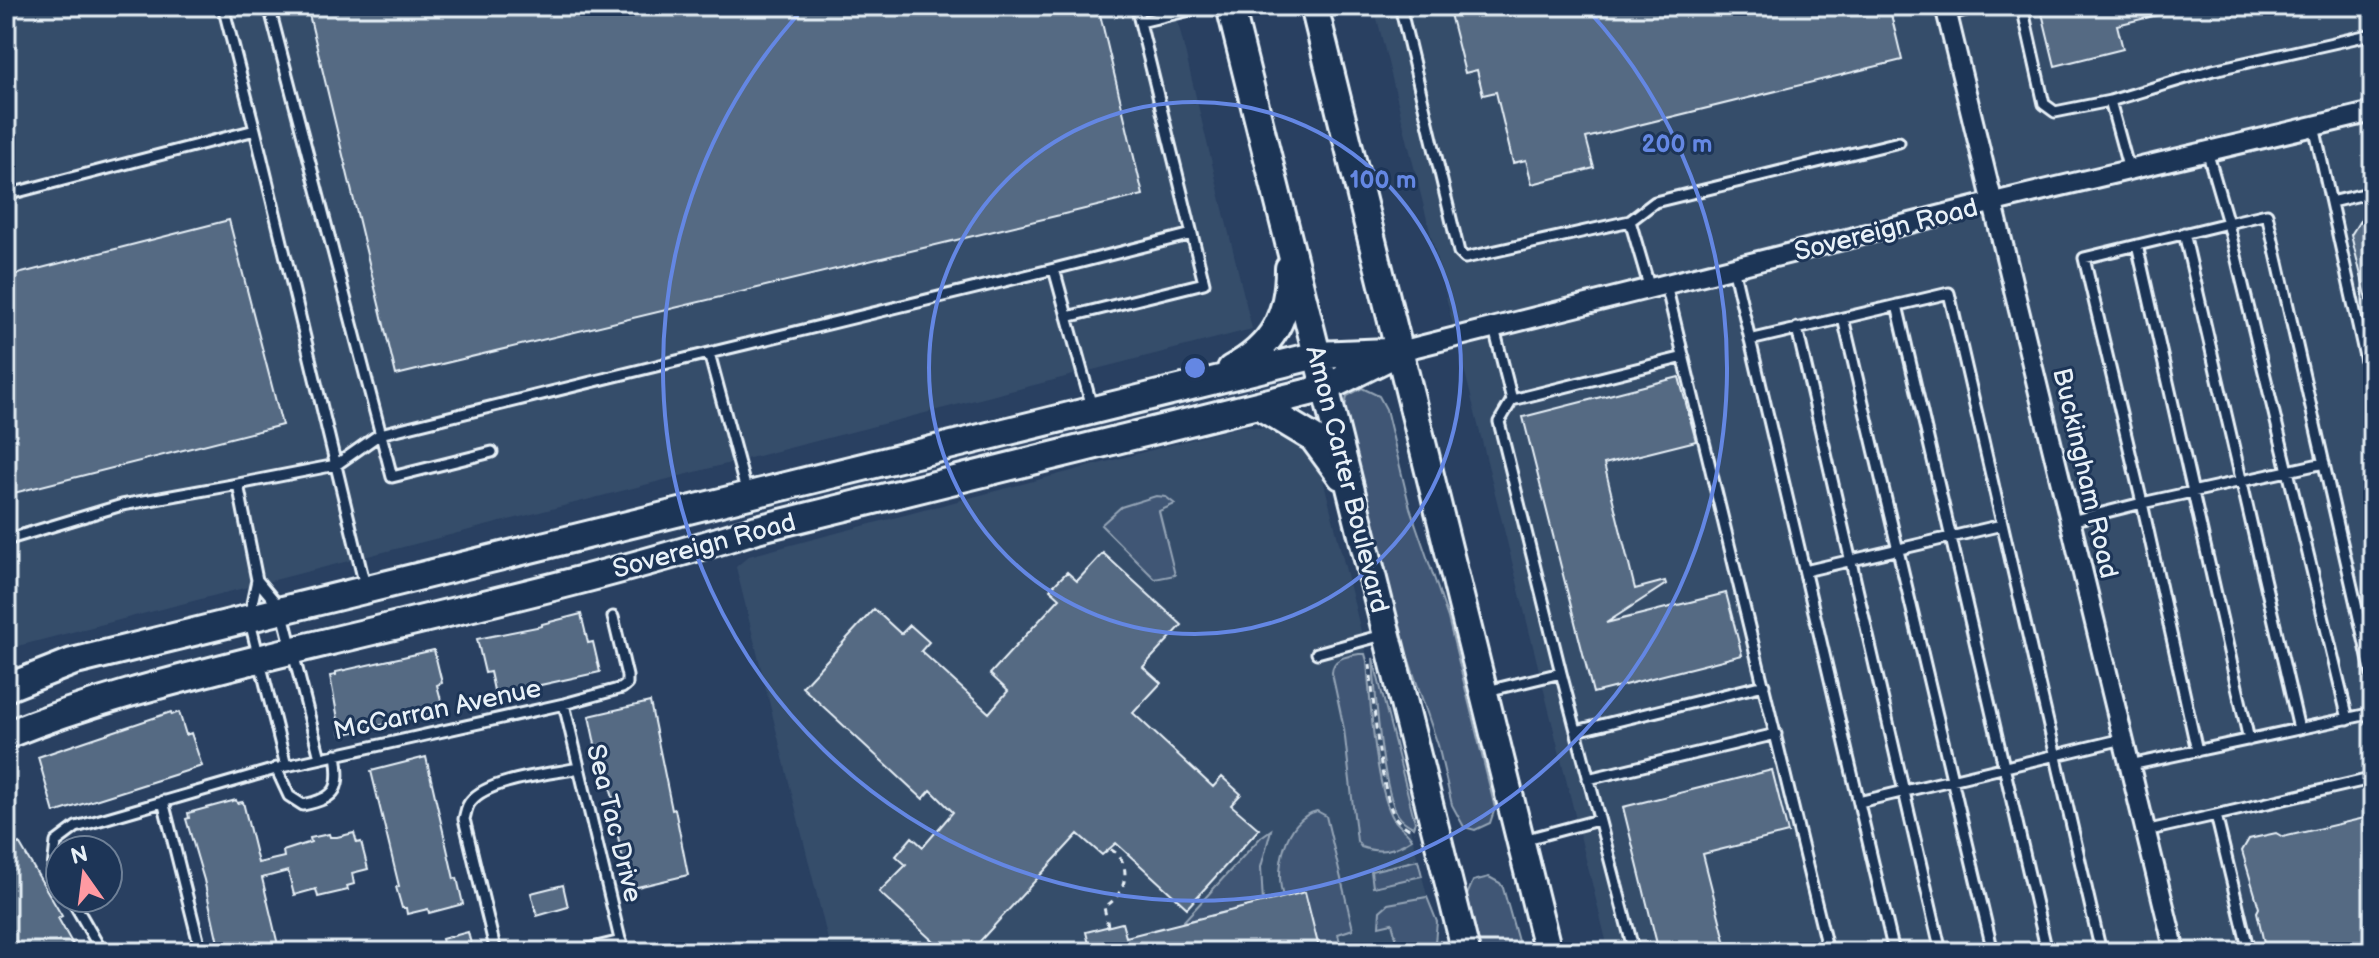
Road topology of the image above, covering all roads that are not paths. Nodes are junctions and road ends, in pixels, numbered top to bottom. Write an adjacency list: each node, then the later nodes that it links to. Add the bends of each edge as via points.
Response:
1 (223, 6): 16 (lane)
2 (269, 6): 49 (lane)
3 (1136, 6): 11 (lane)
4 (1207, 6): 11 (lane)
5 (1230, 6): 28 (street, Amon Carter Boulevard)
6 (1314, 6): 39 (street)
7 (1400, 6): 24 (lane, via 1459,252 1465,258)
8 (1980, 6): 10 (lane)
9 (2022, 6): 13 (lane, via 2044,104 2055,112)
10 (1946, 10): 22 (street, Buckingham Road)
11 (1140, 22): 27 (lane)
12 (2373, 34): 13 (lane, via 2213,70)
13 (2110, 101): 19 (lane)
14 (2373, 112): 15 (street, Sovereign Road)
15 (2314, 126): 18 (street, Sovereign Road); 23 (lane)
16 (255, 130): 21 (lane); 52 (lane)
17 (1899, 142): 24 (lane, via 1655,202)
18 (2207, 151): 19 (street, Sovereign Road); 25 (lane)
19 (2129, 170): 22 (street, Sovereign Road)
20 (2373, 192): 23 (lane)
21 (6, 195)
22 (1994, 202): 30 (street, Sovereign Road); 60 (street, Buckingham Road)
23 (2331, 202): 45 (lane)
24 (1630, 221): 32 (lane)
25 (2228, 223): 26 (lane); 51 (lane, via 2267,214); 53 (lane)
26 (2184, 233): 29 (lane); 54 (lane)
27 (1192, 234): 31 (lane); 34 (lane, via 1204,283)
28 (1289, 244): 41 (street, Amon Carter Boulevard); 44 (street, via 1289,286 1272,336 1252,358)
29 (2137, 245): 56 (lane); 59 (lane, via 2084,258)
30 (1733, 267): 32 (street, Sovereign Road); 38 (lane)
31 (1054, 269): 34 (lane); 40 (lane)
32 (1658, 287): 36 (street, Sovereign Road); 42 (lane)
33 (1897, 305): 35 (lane); 61 (lane, via 1949,293); 62 (lane)
34 (1067, 317): 48 (lane)
35 (1843, 318): 37 (lane); 64 (lane)
36 (1494, 328): 39 (street, Sovereign Road); 46 (lane)
37 (1797, 328): 38 (lane); 65 (lane)
38 (1750, 340): 66 (lane)
39 (1400, 351): 41 (street, Sovereign Road); 43 (street, Sovereign Road); 80 (street)
40 (709, 353): 49 (lane); 57 (lane)
41 (1317, 355): 43 (street, Amon Carter Boulevard); 44 (street, Sovereign Road)
42 (1684, 357): 46 (lane); 78 (lane)
43 (1326, 388): 47 (street, Sovereign Road); 58 (street, Amon Carter Boulevard)
44 (1164, 392): 48 (street, Sovereign Road)
45 (2373, 393)
46 (1512, 400): 76 (lane, via 1499,422)
47 (1258, 405): 58 (street, via 1313,438); 73 (street, Sovereign Road)
48 (1093, 410): 57 (street, Sovereign Road)
49 (380, 434): 50 (lane, via 392,477); 52 (lane)
50 (492, 452)
51 (2324, 463): 53 (lane); 77 (lane)
52 (336, 465): 55 (lane); 68 (lane)
53 (2290, 471): 54 (lane); 83 (lane)
54 (2240, 482): 56 (lane); 84 (lane)
55 (238, 484): 63 (lane, via 122,505); 67 (lane)
56 (2192, 492): 59 (lane); 89 (lane)
57 (748, 496): 68 (street, Sovereign Road)
58 (1353, 497): 72 (street, Amon Carter Boulevard)
59 (2142, 503): 60 (lane); 90 (lane)
60 (2071, 521): 88 (street, Buckingham Road)
61 (2002, 525): 62 (lane); 92 (lane)
62 (1951, 537): 64 (lane); 96 (lane)
63 (6, 540)
64 (1898, 549): 65 (lane); 99 (lane)
65 (1851, 560): 66 (lane); 101 (lane)
66 (1805, 571): 103 (lane)
67 (257, 580): 69 (lane); 71 (lane)
68 (366, 589): 69 (street, Sovereign Road)
69 (282, 610): 71 (street, Sovereign Road); 73 (lane, McCarran Avenue)
70 (613, 617): 81 (lane, McCarran Avenue, via 627,684)
71 (249, 618): 75 (lane); 79 (street, Sovereign Road, via 72,662)
72 (1387, 634): 74 (lane); 116 (street, Amon Carter Boulevard)
73 (292, 650): 75 (street, Sovereign Road); 93 (lane, McCarran Avenue)
74 (1317, 653)
75 (259, 659): 87 (street, Sovereign Road, via 116,695); 95 (lane)
76 (1561, 673): 80 (lane); 85 (lane)
77 (2373, 679)
78 (1764, 685): 85 (lane); 86 (lane)
79 (6, 688)
80 (1484, 692): 108 (street)
81 (564, 704): 91 (lane, McCarran Avenue); 97 (lane, Sea Tac Drive)
82 (2373, 713): 83 (lane)
83 (2348, 719): 84 (lane)
84 (2299, 729): 89 (lane)
85 (1576, 731): 98 (lane)
86 (1776, 734): 98 (lane); 119 (lane)
87 (6, 735)
88 (2123, 739): 92 (lane); 94 (street, Buckingham Road)
89 (2249, 740): 90 (lane)
90 (2197, 751): 94 (lane)
91 (336, 754): 93 (lane, McCarran Avenue); 95 (lane, via 336,790 324,801 303,805 289,796)
92 (2055, 755): 96 (lane); 124 (lane)
93 (320, 758): 95 (lane, McCarran Avenue)
94 (2129, 766): 106 (street, Buckingham Road)
95 (281, 767): 102 (lane, McCarran Avenue)
96 (2005, 767): 99 (lane); 123 (lane)
97 (579, 768): 110 (lane, Sea Tac Drive); 113 (lane, via 495,786 466,809 464,819)
98 (1588, 779): 105 (lane)
99 (1953, 779): 101 (lane); 122 (lane)
100 (2366, 780): 104 (lane)
101 (1904, 791): 103 (lane); 121 (lane)
102 (163, 801): 107 (lane, McCarran Avenue); 112 (lane)
103 (1859, 802): 120 (lane)
104 (2216, 815): 106 (lane); 126 (lane)
105 (1598, 820): 108 (lane); 118 (lane)
106 (2145, 831): 125 (street, Buckingham Road)
107 (67, 834)
108 (1520, 840): 117 (street)
109 (80, 914): 111 (lane)
110 (621, 941): 114 (lane); 115 (lane, Sea Tac Drive)
111 (102, 952)
112 (201, 952)
113 (496, 952)
114 (576, 952)
115 (623, 952)
116 (1466, 952)
117 (1548, 952)
118 (1634, 952)
119 (1828, 952)
120 (1894, 952)
121 (1941, 952)
122 (1993, 952)
123 (2047, 952)
124 (2101, 952)
125 (2175, 952)
126 (2249, 952)

